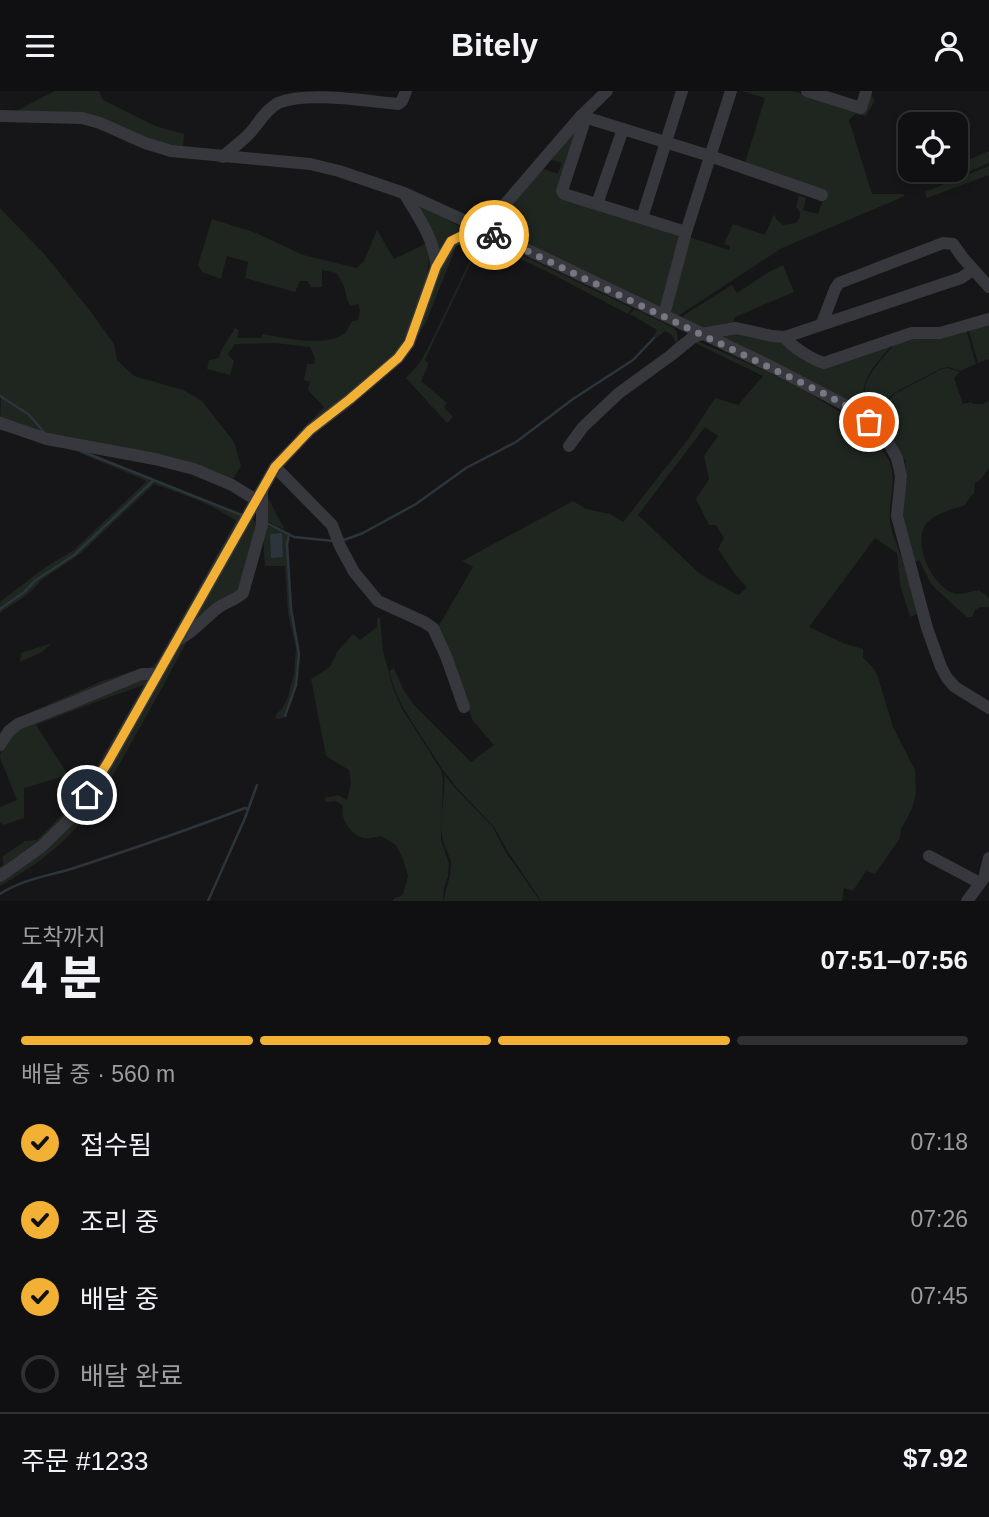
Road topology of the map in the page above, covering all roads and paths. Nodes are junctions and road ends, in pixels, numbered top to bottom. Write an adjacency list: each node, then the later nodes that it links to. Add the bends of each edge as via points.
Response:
1 (406, 91): 12 (street, via 398,104 334,96 278,103)
2 (607, 91): 7 (street)
3 (682, 91): 10 (street)
4 (731, 91): 11 (street)
5 (807, 91): 6 (street, via 861,108)
6 (866, 92)
7 (583, 116): 9 (street); 15 (street, via 562,191); 17 (street)
8 (0, 117): 12 (street, via 82,118 171,151)
9 (623, 129): 10 (street); 15 (street)
10 (666, 142): 11 (street); 16 (street)
11 (710, 156): 14 (street); 18 (street)
12 (223, 157): 13 (street, via 327,167)
13 (404, 193): 17 (street); 19 (street, via 433,247)
14 (822, 195)
15 (597, 204): 16 (street)
16 (642, 218): 18 (street)
17 (482, 229): 19 (street, via 451,241); 22 (street)
18 (686, 232): 22 (street)
19 (436, 267): 29 (street, via 409,343 398,358 310,430)
20 (973, 270): 21 (street); 24 (street); 24 (street, via 953,244 943,243 839,283)
21 (989, 287)
22 (664, 315): 25 (street)
23 (989, 319): 26 (street, via 940,333 912,333 824,363)
24 (822, 324): 26 (street)
25 (702, 334): 26 (street, via 736,328); 28 (street, via 619,393); 34 (street, via 847,406 889,444 901,476 899,525 936,656 955,687)
26 (785, 337)
27 (0, 423): 30 (street, via 47,439 194,468)
28 (569, 446)
29 (275, 467): 30 (street); 33 (street, via 332,525 354,572 378,601 433,628)
30 (259, 495): 31 (street); 31 (street, via 263,523 243,593)
31 (177, 640): 32 (street)
32 (158, 674): 35 (street, via 142,674 18,724); 38 (street, via 77,811 41,847)
33 (464, 707)
34 (989, 708)
35 (0, 745)
36 (929, 856): 39 (street)
37 (989, 857): 39 (street)
38 (0, 876)
39 (984, 877): 40 (street)
40 (967, 901)

